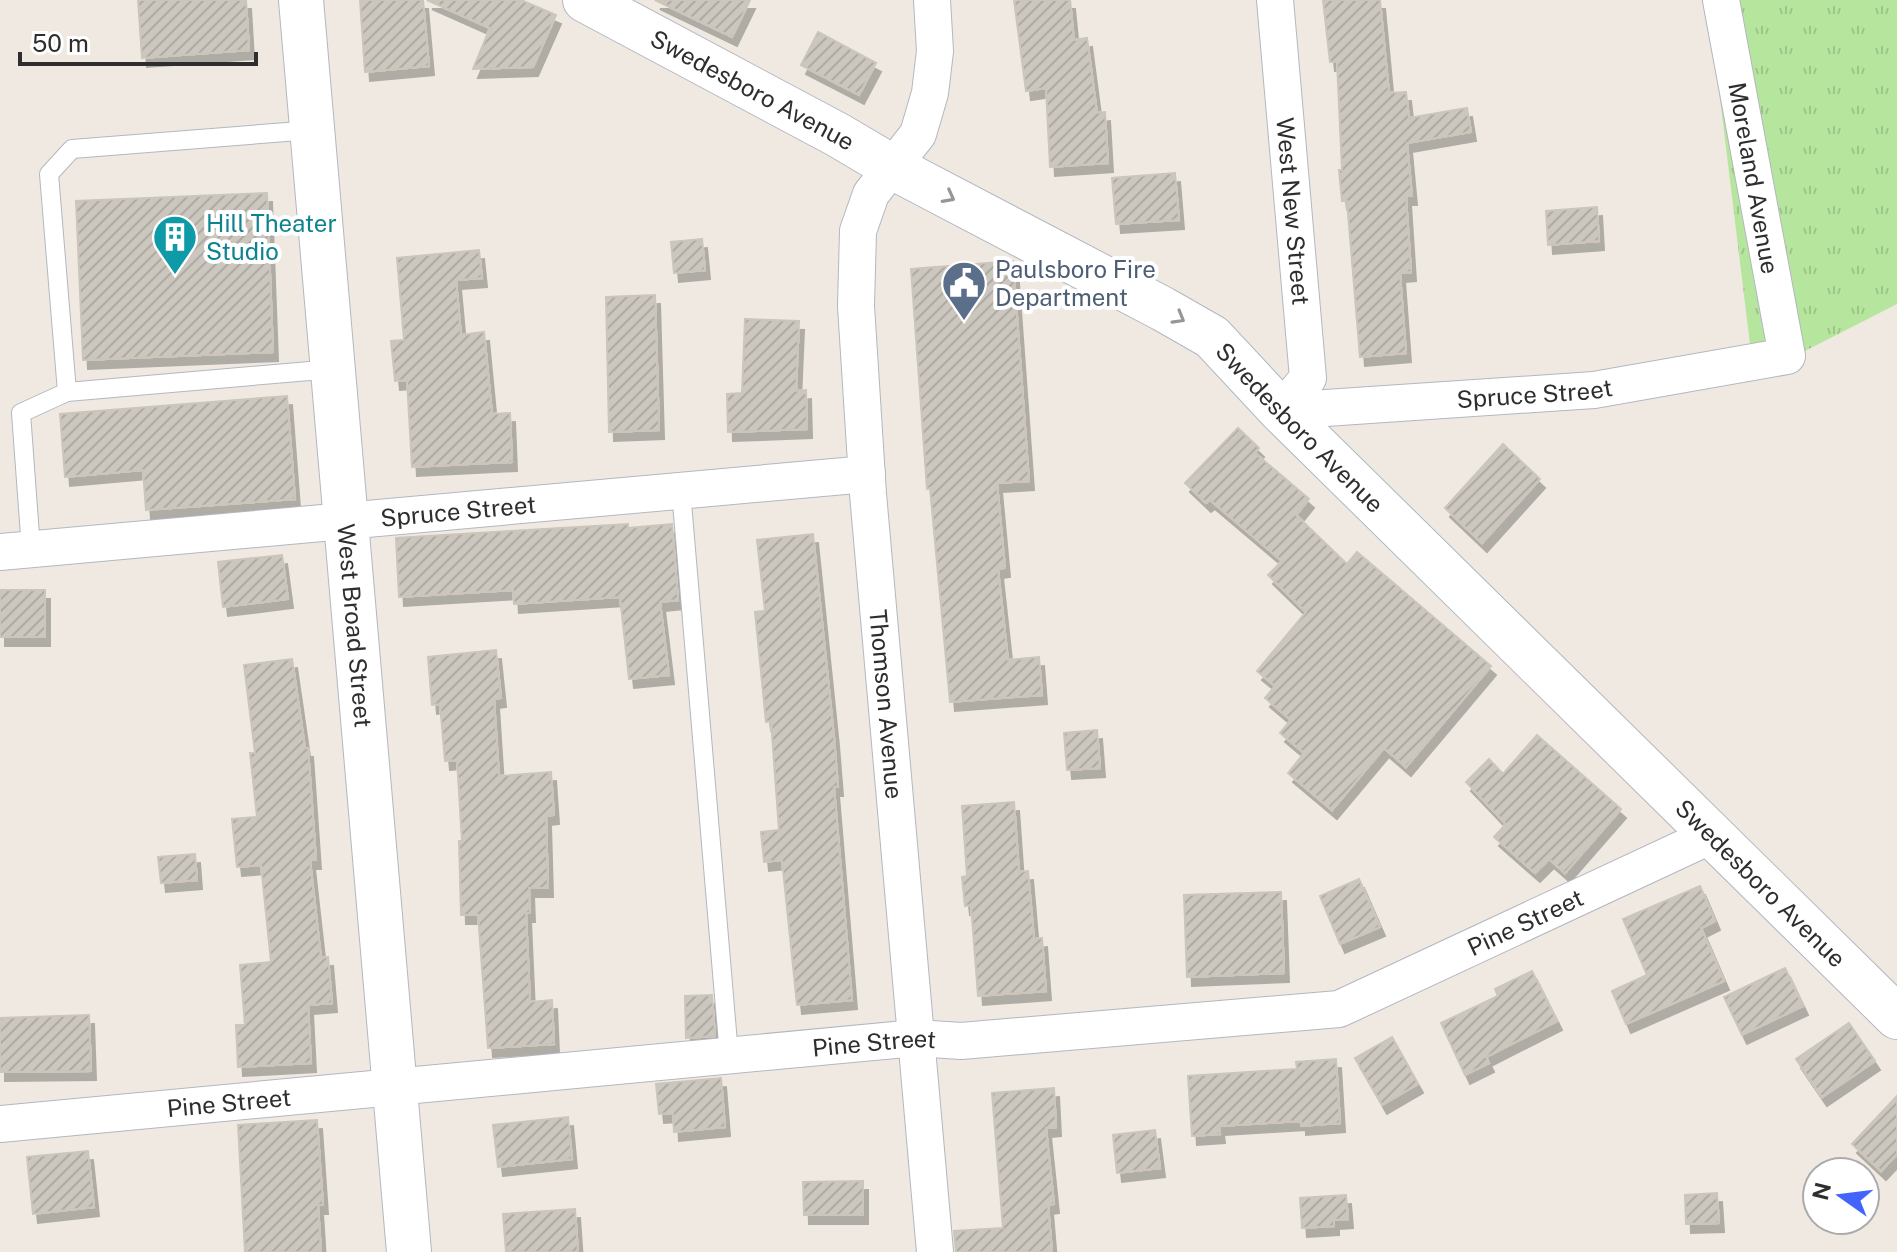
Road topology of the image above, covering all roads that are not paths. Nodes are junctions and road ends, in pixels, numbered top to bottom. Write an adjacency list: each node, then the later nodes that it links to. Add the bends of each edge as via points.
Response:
1 (301, 0): 6 (street, West Broad Street)
2 (585, 0): 7 (street, Swedesboro Avenue)
3 (932, 0): 7 (street, Thomson Avenue, via 935,51 930,93 918,134)
4 (1275, 0): 11 (street, West New Street, via 1308,378)
5 (1721, 0): 8 (street, Moreland Avenue)
6 (312, 130): 9 (street, West Broad Street); 10 (lane, via 72,149 49,174)
7 (892, 167): 11 (street, Swedesboro Avenue, one-way to 11, via 1212,337); 12 (street, Thomson Avenue, via 871,194 858,231 856,306)
8 (1787, 356): 11 (street, Spruce Street, via 1594,390)
9 (334, 369): 10 (lane); 14 (street, West Broad Street)
10 (67, 392): 15 (lane, via 21,413)
11 (1281, 411): 16 (street, Swedesboro Avenue)
12 (867, 474): 13 (street, Spruce Street); 18 (street, Thomson Avenue)
13 (681, 491): 14 (street, Spruce Street); 19 (lane)
14 (347, 519): 15 (street, Spruce Street); 20 (street, West Broad Street)
15 (16, 551)
16 (1712, 835): 17 (street, Swedesboro Avenue); 18 (street, Pine Street, via 1339,1009 961,1041)
17 (1897, 1017)
18 (916, 1038): 19 (street, Pine Street); 23 (street, Thomson Avenue)
19 (729, 1055): 20 (street, Pine Street)
20 (395, 1085): 21 (street, Pine Street); 22 (street, West Broad Street)
21 (0, 1124)
22 (409, 1252)
23 (935, 1252)

